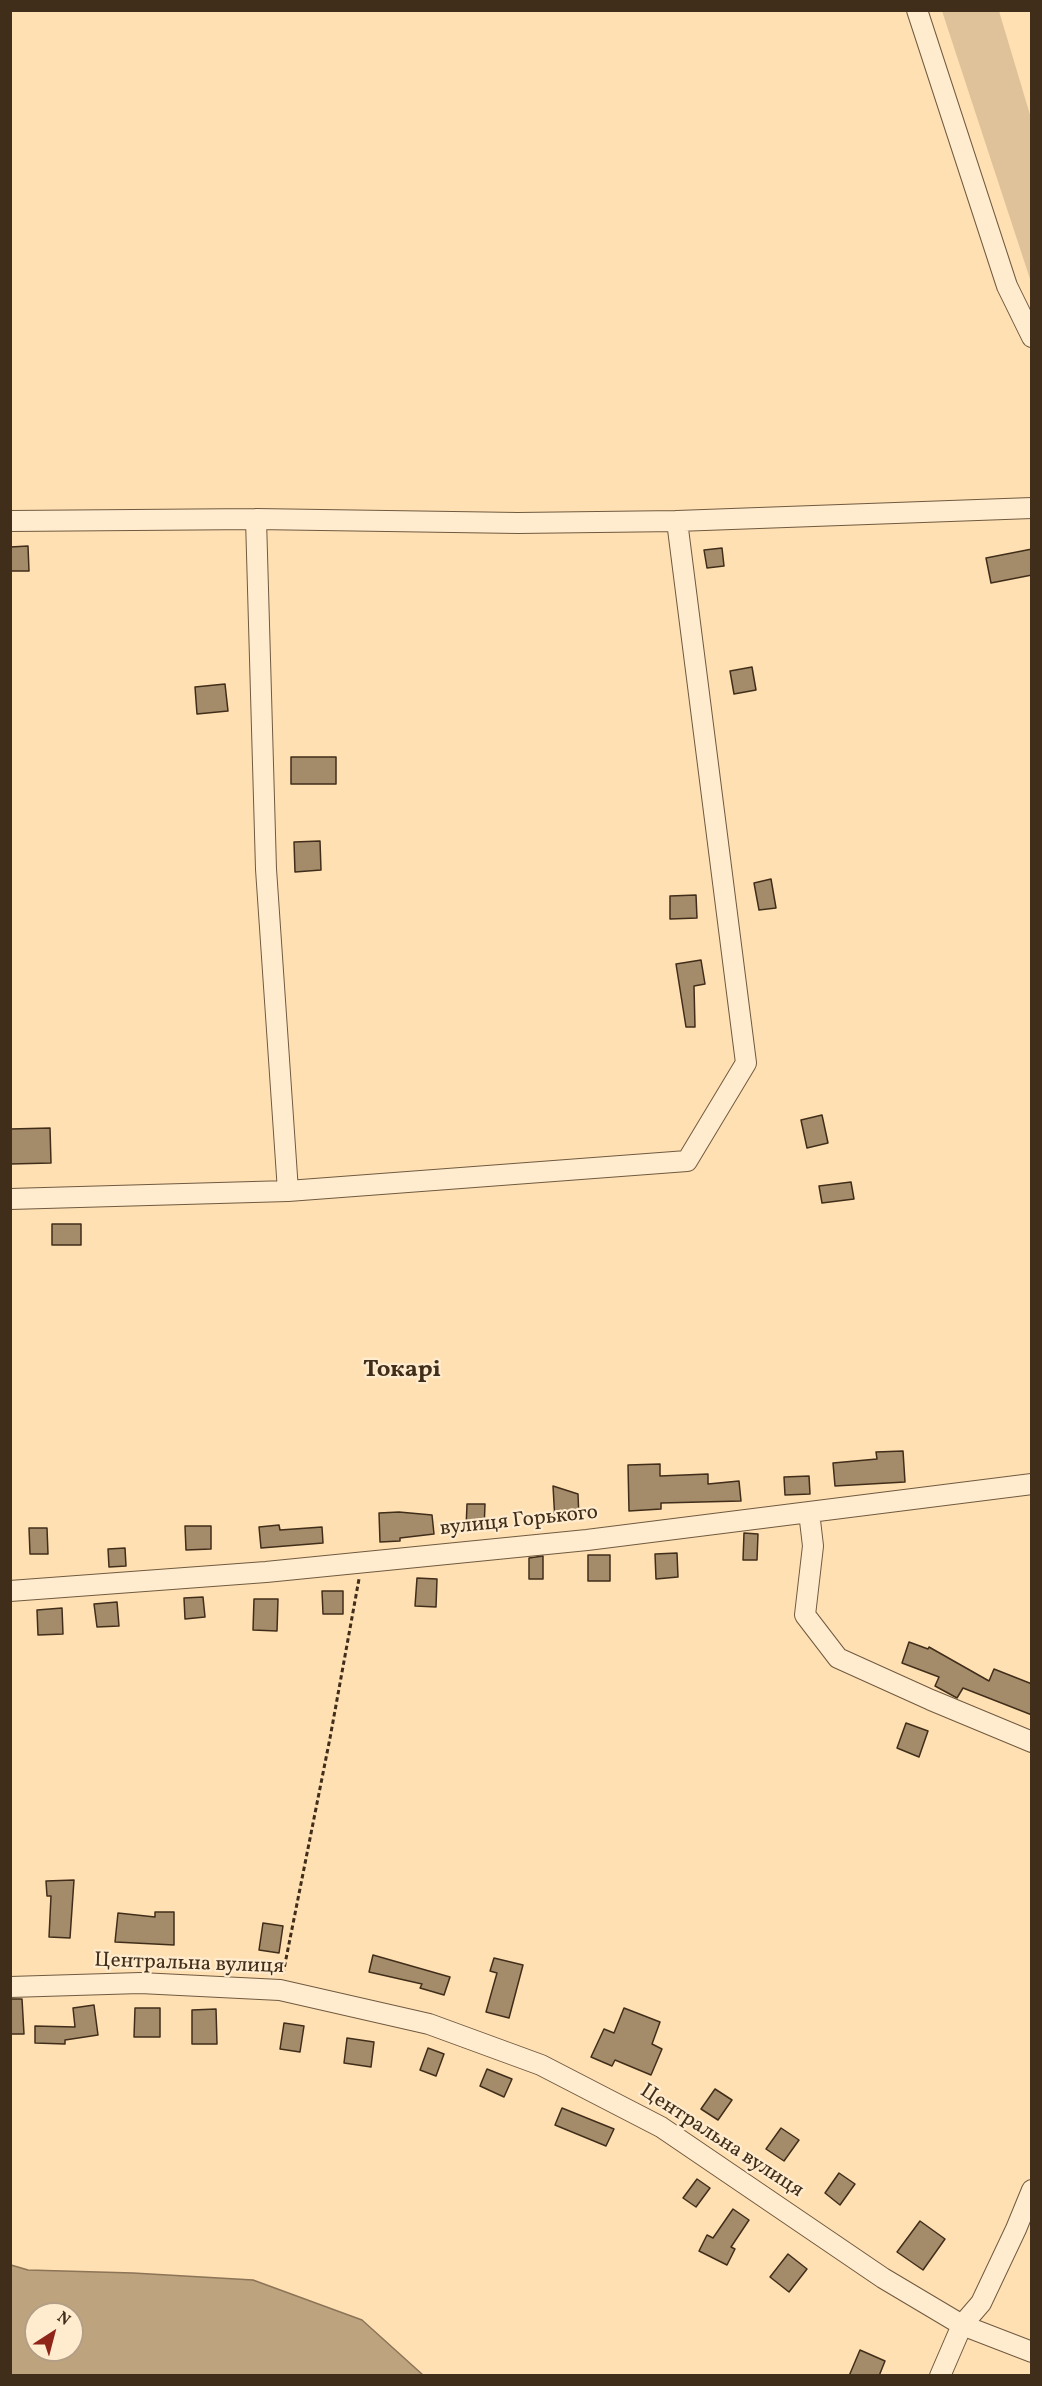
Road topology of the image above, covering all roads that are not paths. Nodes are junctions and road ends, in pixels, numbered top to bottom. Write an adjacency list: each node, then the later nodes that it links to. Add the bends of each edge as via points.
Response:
1 (917, 10): 2 (street, via 1007,286)
2 (1032, 337)
3 (1032, 508): 6 (street)
4 (256, 519): 5 (street); 6 (street); 7 (street, via 266,869)
5 (10, 521)
6 (677, 521): 7 (street, via 746,1063 687,1161)
7 (288, 1191): 8 (street)
8 (10, 1198)
9 (1032, 1484): 10 (street, вулиця Горького)
10 (809, 1512): 11 (street, вулиця Горького, via 587,1540); 12 (street, via 813,1546 805,1615 838,1658)
11 (10, 1591)
12 (1032, 1742)
13 (10, 1987): 15 (street, Центральна вулиця, via 140,1983 280,1990 429,2024 541,2065 661,2127 883,2278)
14 (1032, 2190): 15 (street, via 981,2303)
15 (962, 2325): 16 (street, Центральна вулиця); 17 (street)
16 (1032, 2352)
17 (940, 2376)

